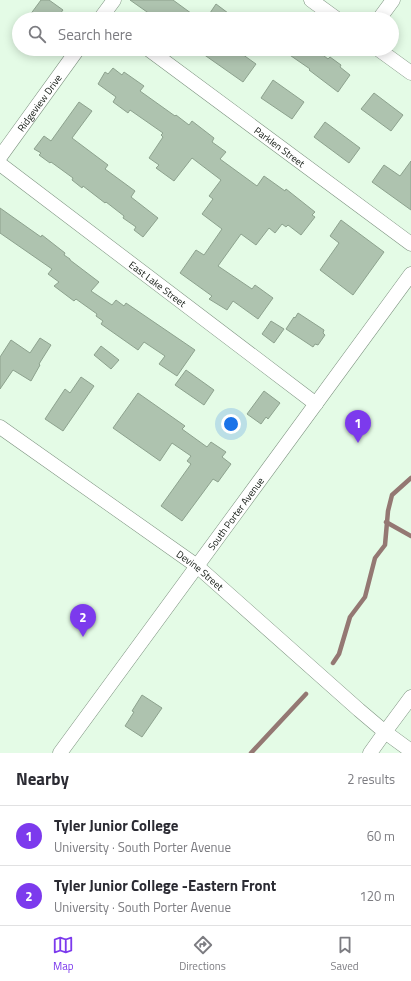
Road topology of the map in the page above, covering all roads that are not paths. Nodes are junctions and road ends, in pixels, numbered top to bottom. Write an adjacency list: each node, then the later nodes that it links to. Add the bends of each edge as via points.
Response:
1 (114, 0): 4 (street)
2 (311, 0): 5 (street)
3 (393, 0): 6 (street)
4 (107, 12)
5 (327, 12)
6 (385, 12)
7 (73, 56): 11 (street, Ridgeview Drive)
8 (157, 56): 13 (street, Parklen Street)
9 (387, 56): 10 (street)
10 (411, 74)
11 (0, 156)
12 (0, 164): 15 (street, East Lake Street)
13 (411, 244)
14 (411, 274): 15 (street, South Porter Avenue)
15 (316, 404): 17 (street, South Porter Avenue)
16 (0, 427): 17 (street, Devine Street)
17 (197, 566): 19 (street, Devine Street); 21 (street, South Porter Avenue)
18 (411, 697): 19 (street)
19 (385, 732): 20 (street, Devine Street); 22 (street)
20 (411, 751)
21 (60, 753)
22 (370, 753)

